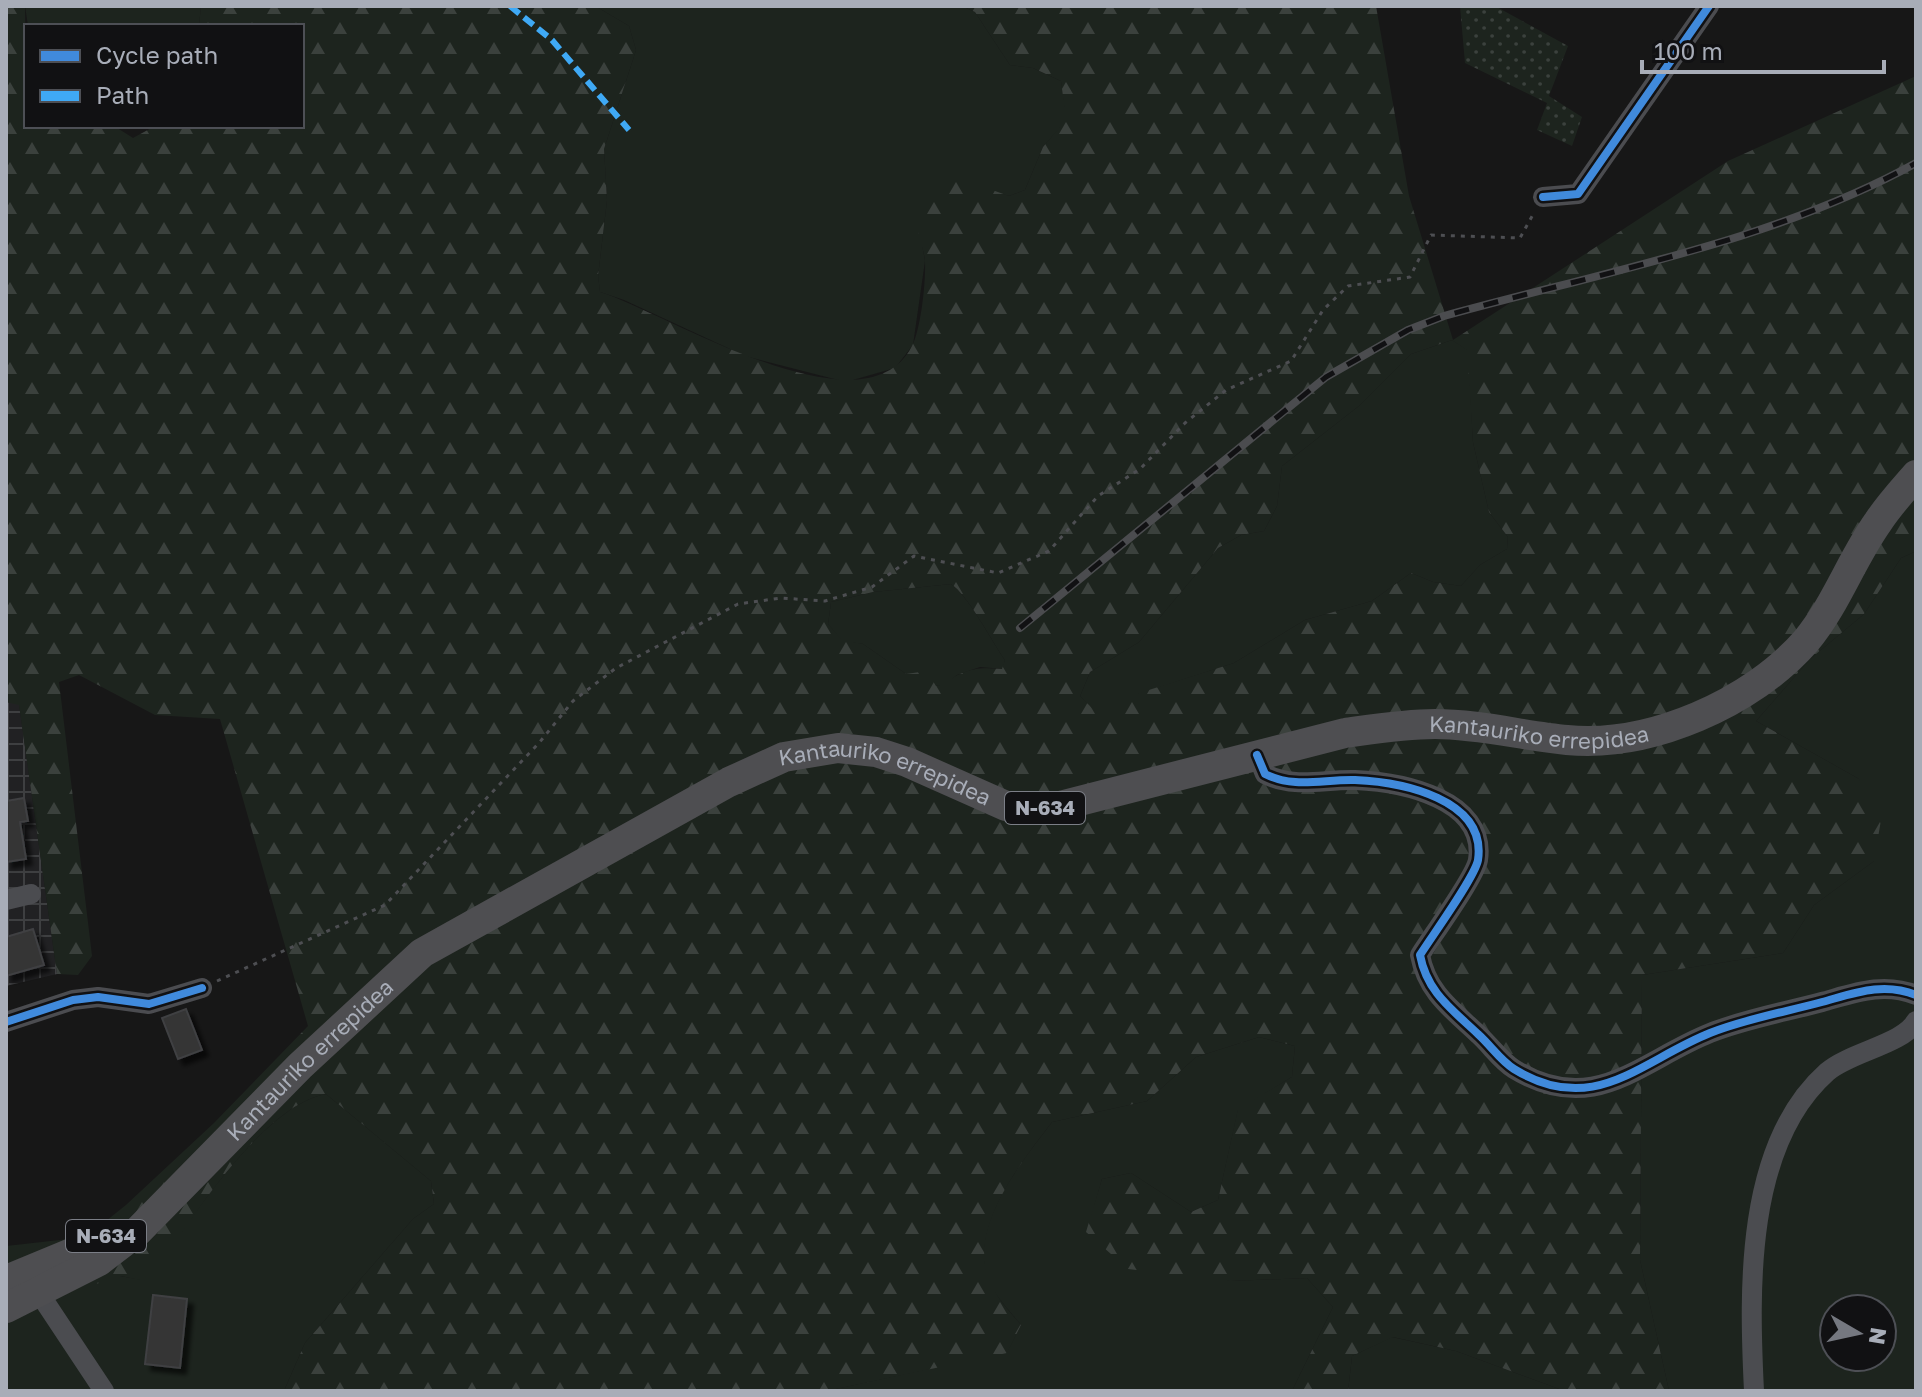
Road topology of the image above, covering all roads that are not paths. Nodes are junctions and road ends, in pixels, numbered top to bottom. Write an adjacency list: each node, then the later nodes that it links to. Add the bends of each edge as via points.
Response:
1 (1709, 6): 2 (street, via 1578,194)
2 (1543, 197)
3 (1916, 475): 4 (highway, Kantauriko errepidea / N-634, via 1877,522 1842,588 1806,640 1734,698 1686,721 1631,739 1601,741 1436,724 1389,727)
4 (1257, 755): 8 (street, via 1265,774 1284,783 1391,784 1436,797 1466,815 1477,832 1478,863 1420,955 1424,975 1446,1007 1512,1068 1553,1088 1588,1088 1627,1078 1710,1033 1869,989 1897,988); 11 (highway, Kantauriko errepidea / N-634, via 1032,809 1006,806 876,752 838,748 784,757 729,782 422,953)
5 (31, 894): 6 (street)
6 (6, 900)
7 (202, 988): 10 (street, via 149,1004 98,997 73,1000)
8 (1916, 995)
9 (1916, 1021): 16 (street, via 1897,1037 1847,1056 1827,1072 1802,1098 1771,1157 1761,1194 1755,1263)
10 (6, 1022)
11 (195, 1171): 12 (highway, N-634, via 91,1246); 13 (highway, N-634, via 138,1231 99,1261)
12 (6, 1280)
13 (39, 1293): 14 (highway, N-634); 15 (street)
14 (6, 1305)
15 (104, 1391)
16 (1754, 1391)

